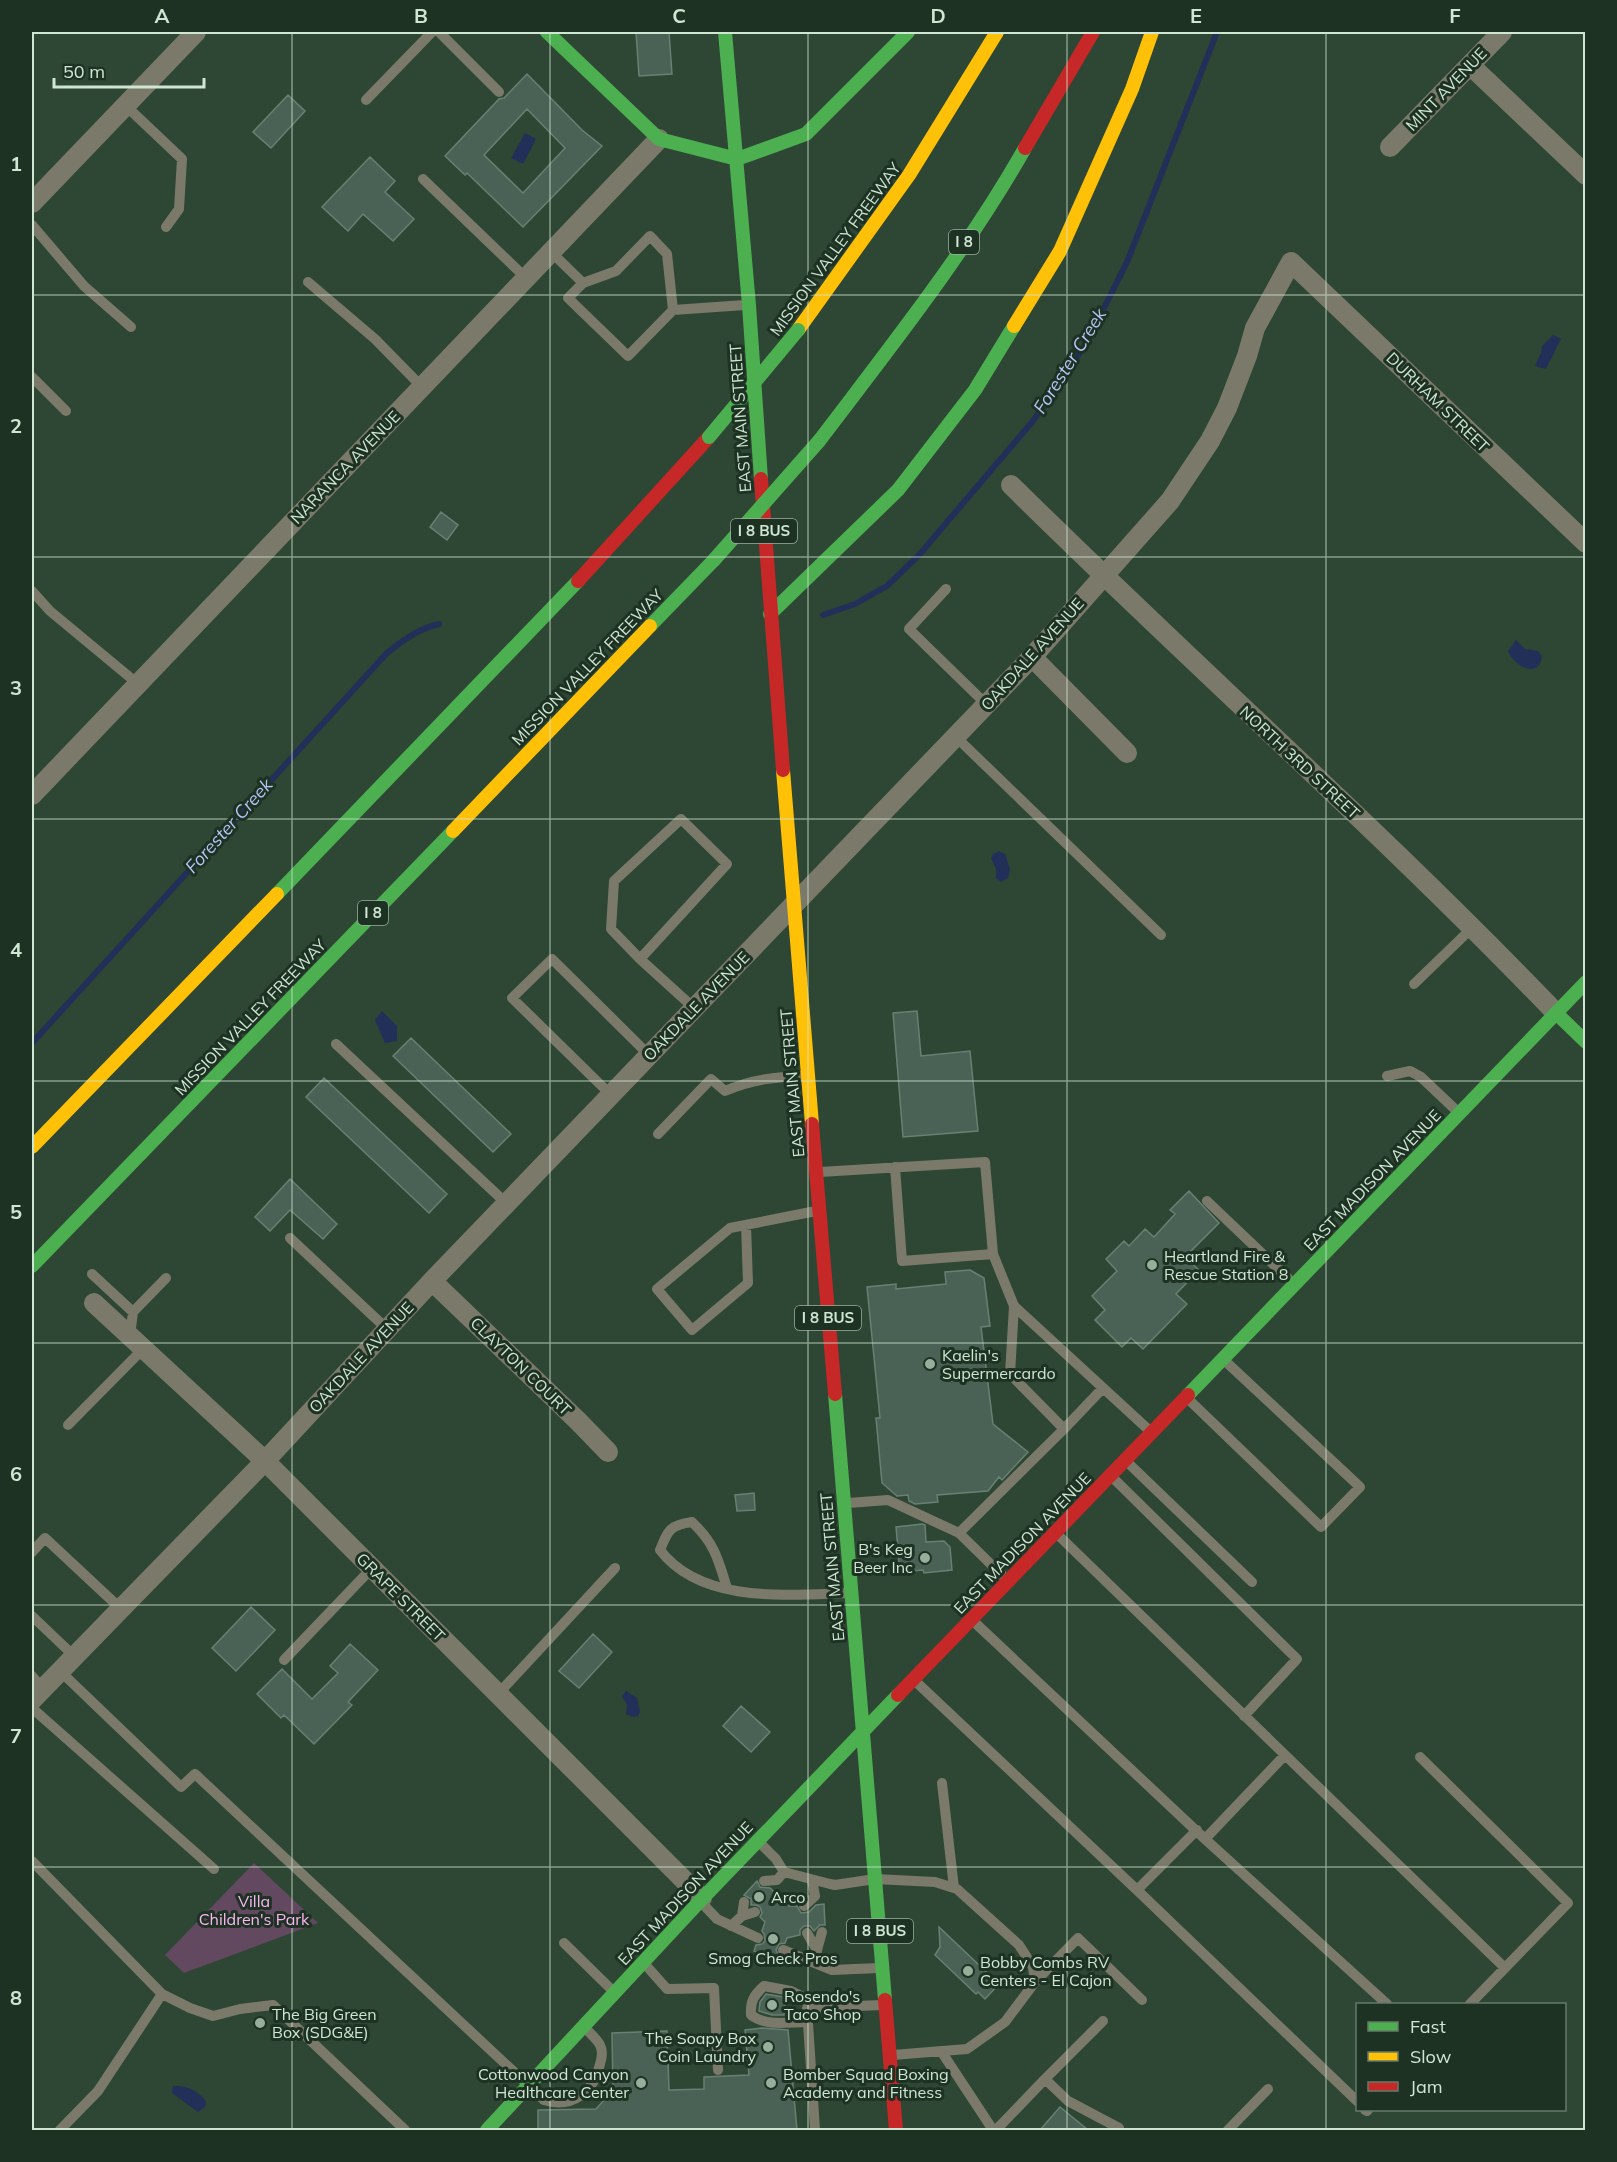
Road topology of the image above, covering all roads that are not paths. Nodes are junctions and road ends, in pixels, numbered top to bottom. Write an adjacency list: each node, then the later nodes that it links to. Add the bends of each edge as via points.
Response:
1 (196, 32): 14 (street)
2 (432, 32): 13 (lane)
3 (439, 32): 12 (lane)
4 (547, 32): 15 (main road)
5 (725, 32): 17 (main road, EAST MAIN STREET / I 8 BUS)
6 (908, 32): 17 (main road, via 806,134)
7 (997, 32): 62 (main road, MISSION VALLEY FREEWAY, bridge, via 909,176 798,330 710,437 544,618)
8 (1093, 32): 71 (main road, MISSION VALLEY FREEWAY / I 8, bridge, via 1010,175 920,308 819,441 714,560)
9 (1152, 32): 39 (main road, via 1132,90 1060,251 975,390 898,490)
10 (1502, 32): 11 (street, MINT AVENUE)
11 (1470, 64): 16 (street, MINT AVENUE); 18 (street)
12 (499, 92)
13 (366, 100)
14 (125, 105): 20 (street); 22 (lane, via 182,159 179,209)
15 (659, 139): 17 (main road); 23 (street, NARANCA AVENUE)
16 (1390, 147)
17 (736, 159): 28 (main road, EAST MAIN STREET / I 8 BUS)
18 (1586, 175)
19 (423, 179): 25 (lane)
20 (34, 193)
21 (32, 225): 30 (lane, via 84,286)
22 (166, 227)
23 (551, 252): 25 (street, NARANCA AVENUE); 27 (lane)
24 (1291, 262): 35 (street, DURHAM STREET); 36 (street, OAKDALE AVENUE, via 1255,328 1238,382 1210,441 1170,501)
25 (526, 278): 32 (street, NARANCA AVENUE)
26 (308, 282): 32 (lane, via 375,339)
27 (583, 283): 29 (lane, via 616,271 650,236 667,254); 29 (lane, via 568,298 628,356)
28 (749, 305): 29 (lane); 39 (main road, EAST MAIN STREET / I 8 BUS)
29 (673, 310)
30 (131, 327)
31 (32, 377): 33 (lane)
32 (422, 387): 41 (street, NARANCA AVENUE)
33 (66, 411)
34 (1011, 486): 36 (street, NORTH 3RD STREET)
35 (1586, 543)
36 (1102, 575): 40 (street, OAKDALE AVENUE); 47 (street, NORTH 3RD STREET)
37 (946, 589): 42 (lane, via 909,629)
38 (32, 591): 41 (lane, via 50,611)
39 (770, 614): 46 (main road, EAST MAIN STREET / I 8 BUS)
40 (1032, 657): 42 (street, OAKDALE AVENUE); 44 (street)
41 (138, 684): 45 (street, NARANCA AVENUE)
42 (987, 705): 43 (street, OAKDALE AVENUE)
43 (956, 737): 46 (street, OAKDALE AVENUE); 48 (lane)
44 (1127, 753)
45 (32, 795)
46 (794, 904): 52 (street, OAKDALE AVENUE); 57 (main road, EAST MAIN STREET / I 8 BUS)
47 (1473, 927): 51 (lane); 53 (street, NORTH 3RD STREET)
48 (1161, 935)
49 (640, 959): 49 (lane, via 611,928 614,881 681,819 727,864); 52 (lane)
50 (1586, 982): 53 (main road, EAST MADISON AVENUE)
51 (1414, 984)
52 (694, 1008): 56 (street, OAKDALE AVENUE)
53 (1556, 1013): 54 (main road, NORTH 3RD STREET); 60 (main road, EAST MADISON AVENUE)
54 (1586, 1042)
55 (336, 1044): 66 (lane)
56 (649, 1055): 59 (street, OAKDALE AVENUE); 59 (lane, via 552,959 512,998)
57 (808, 1076): 61 (lane, via 762,1078 725,1091 711,1079); 64 (main road, EAST MAIN STREET / I 8 BUS)
58 (1387, 1076): 60 (lane, via 1410,1071)
59 (611, 1095): 66 (street, OAKDALE AVENUE)
60 (1459, 1113): 75 (main road, EAST MADISON AVENUE)
61 (658, 1134)
62 (32, 1146)
63 (895, 1167): 64 (lane); 70 (lane, via 985,1162); 70 (lane, via 902,1262)
64 (816, 1172): 67 (main road, EAST MAIN STREET / I 8 BUS)
65 (1207, 1201): 75 (lane)
66 (506, 1203): 74 (street, OAKDALE AVENUE)
67 (820, 1211): 68 (lane); 91 (main road, EAST MAIN STREET / I 8 BUS)
68 (746, 1225): 68 (lane, via 730,1228 657,1289 692,1330 747,1283)
69 (290, 1238): 79 (lane)
70 (993, 1254): 77 (lane)
71 (32, 1266)
72 (92, 1274): 78 (lane)
73 (166, 1278): 78 (lane)
74 (432, 1281): 79 (street, OAKDALE AVENUE); 87 (street, CLAYTON COURT)
75 (1294, 1284): 81 (main road, EAST MADISON AVENUE)
76 (94, 1303): 80 (street, GRAPE STREET)
77 (1014, 1306): 82 (lane); 85 (lane, via 1010,1374)
78 (133, 1312): 80 (lane)
79 (387, 1329): 89 (street, OAKDALE AVENUE)
80 (137, 1342): 84 (lane); 89 (street, GRAPE STREET)
81 (1223, 1359): 83 (main road, EAST MADISON AVENUE); 83 (lane, via 1360,1487 1320,1527)
82 (1103, 1388): 85 (lane); 86 (lane)
83 (1186, 1397): 86 (main road, EAST MADISON AVENUE)
84 (68, 1425)
85 (1064, 1429): 92 (lane)
86 (1152, 1433): 88 (main road, EAST MADISON AVENUE)
87 (608, 1452)
88 (1125, 1460): 90 (main road, EAST MADISON AVENUE); 98 (lane)
89 (265, 1461): 95 (street, GRAPE STREET); 101 (street, OAKDALE AVENUE)
90 (1110, 1475): 93 (main road, EAST MADISON AVENUE); 111 (lane, via 1298,1659)
91 (843, 1503): 92 (lane, via 888,1500); 100 (main road, EAST MAIN STREET / I 8 BUS)
92 (958, 1533): 97 (lane)
93 (1055, 1533): 97 (main road, EAST MADISON AVENUE); 111 (lane)
94 (32, 1552): 101 (lane, via 45,1538)
95 (372, 1568): 105 (lane); 109 (street, GRAPE STREET)
96 (615, 1568): 109 (lane)
97 (1008, 1581): 103 (main road, EAST MADISON AVENUE)
98 (1252, 1582)
99 (727, 1588): 99 (lane, via 703,1582 670,1563 660,1550 676,1524 692,1522 704,1533 717,1554); 100 (lane, via 783,1595)
100 (851, 1593): 112 (main road, EAST MAIN STREET / I 8 BUS)
101 (121, 1609): 104 (street, OAKDALE AVENUE)
102 (32, 1616): 104 (lane)
103 (971, 1619): 107 (main road, EAST MADISON AVENUE); 116 (lane)
104 (74, 1656): 106 (street, OAKDALE AVENUE)
105 (284, 1660)
106 (60, 1671): 108 (street, OAKDALE AVENUE); 158 (lane, via 181,1787 195,1774)
107 (913, 1679): 112 (main road, EAST MADISON AVENUE); 125 (lane)
108 (35, 1688)
109 (498, 1694): 127 (street, GRAPE STREET)
110 (32, 1708): 119 (lane)
111 (1244, 1716): 113 (lane)
112 (862, 1731): 117 (main road, EAST MADISON AVENUE); 121 (main road, EAST MAIN STREET / I 8 BUS)
113 (1285, 1755): 116 (lane); 142 (lane)
114 (1420, 1757): 142 (lane, via 1568,1903)
115 (942, 1783): 124 (lane)
116 (1201, 1834): 125 (lane); 147 (lane)
117 (758, 1840): 120 (lane, via 776,1859); 127 (main road, EAST MADISON AVENUE)
118 (32, 1861): 145 (lane)
119 (214, 1869)
120 (780, 1876): 122 (lane); 123 (lane); 126 (lane)
121 (875, 1879): 122 (lane, via 835,1885); 124 (lane, via 935,1882); 141 (main road, EAST MAIN STREET / I 8 BUS)
122 (812, 1880): 129 (lane, via 818,1900)
123 (764, 1881)
124 (954, 1888): 143 (lane, via 1019,1945 1033,1967)
125 (1137, 1890): 160 (lane)
126 (774, 1892)
127 (701, 1899): 132 (lane, via 717,1919); 139 (main road, EAST MADISON AVENUE)
128 (744, 1902): 131 (lane)
129 (804, 1906)
130 (755, 1912): 131 (lane)
131 (742, 1916): 132 (lane)
132 (731, 1926): 135 (lane)
133 (822, 1932): 138 (lane)
134 (807, 1934): 138 (lane)
135 (758, 1938)
136 (564, 1943): 144 (lane)
137 (783, 1950): 140 (lane)
138 (817, 1950): 140 (lane)
139 (643, 1962): 144 (main road, EAST MADISON AVENUE); 156 (lane, via 667,1989 714,1988)
140 (815, 1964): 141 (lane, via 832,1970)
141 (883, 1967): 149 (main road, EAST MAIN STREET / I 8 BUS)
142 (1505, 1968): 148 (lane)
143 (1035, 1982): 146 (lane, via 1078,1938); 154 (lane, via 1005,2022 967,2049)
144 (615, 1992): 153 (main road, EAST MADISON AVENUE)
145 (162, 1994): 162 (lane, via 98,2091); 163 (lane, via 213,2016 273,2005)
146 (1142, 2000)
147 (1385, 2003)
148 (1471, 2003)
149 (886, 2005): 150 (lane); 155 (main road, EAST MAIN STREET / I 8 BUS)
150 (824, 2008): 152 (lane, via 807,2008); 152 (lane, via 790,1991 764,1986 750,2005 751,2015 759,2021)
151 (1103, 2021): 157 (lane)
152 (807, 2022): 165 (lane)
153 (583, 2026): 158 (main road, EAST MADISON AVENUE); 158 (lane, via 600,2046 602,2057 590,2089 570,2101 554,2104)
154 (941, 2051): 155 (lane); 167 (lane)
155 (890, 2055): 166 (main road, EAST MAIN STREET / I 8 BUS)
156 (718, 2070)
157 (1046, 2079): 161 (lane, via 1068,2101); 167 (lane)
158 (527, 2087): 164 (main road, EAST MADISON AVENUE)
159 (1268, 2089): 168 (lane)
160 (1356, 2100)
161 (1119, 2128)
162 (60, 2130)
163 (405, 2130)
164 (487, 2130)
165 (815, 2130)
166 (896, 2130)
167 (994, 2130)
168 (1228, 2130)

